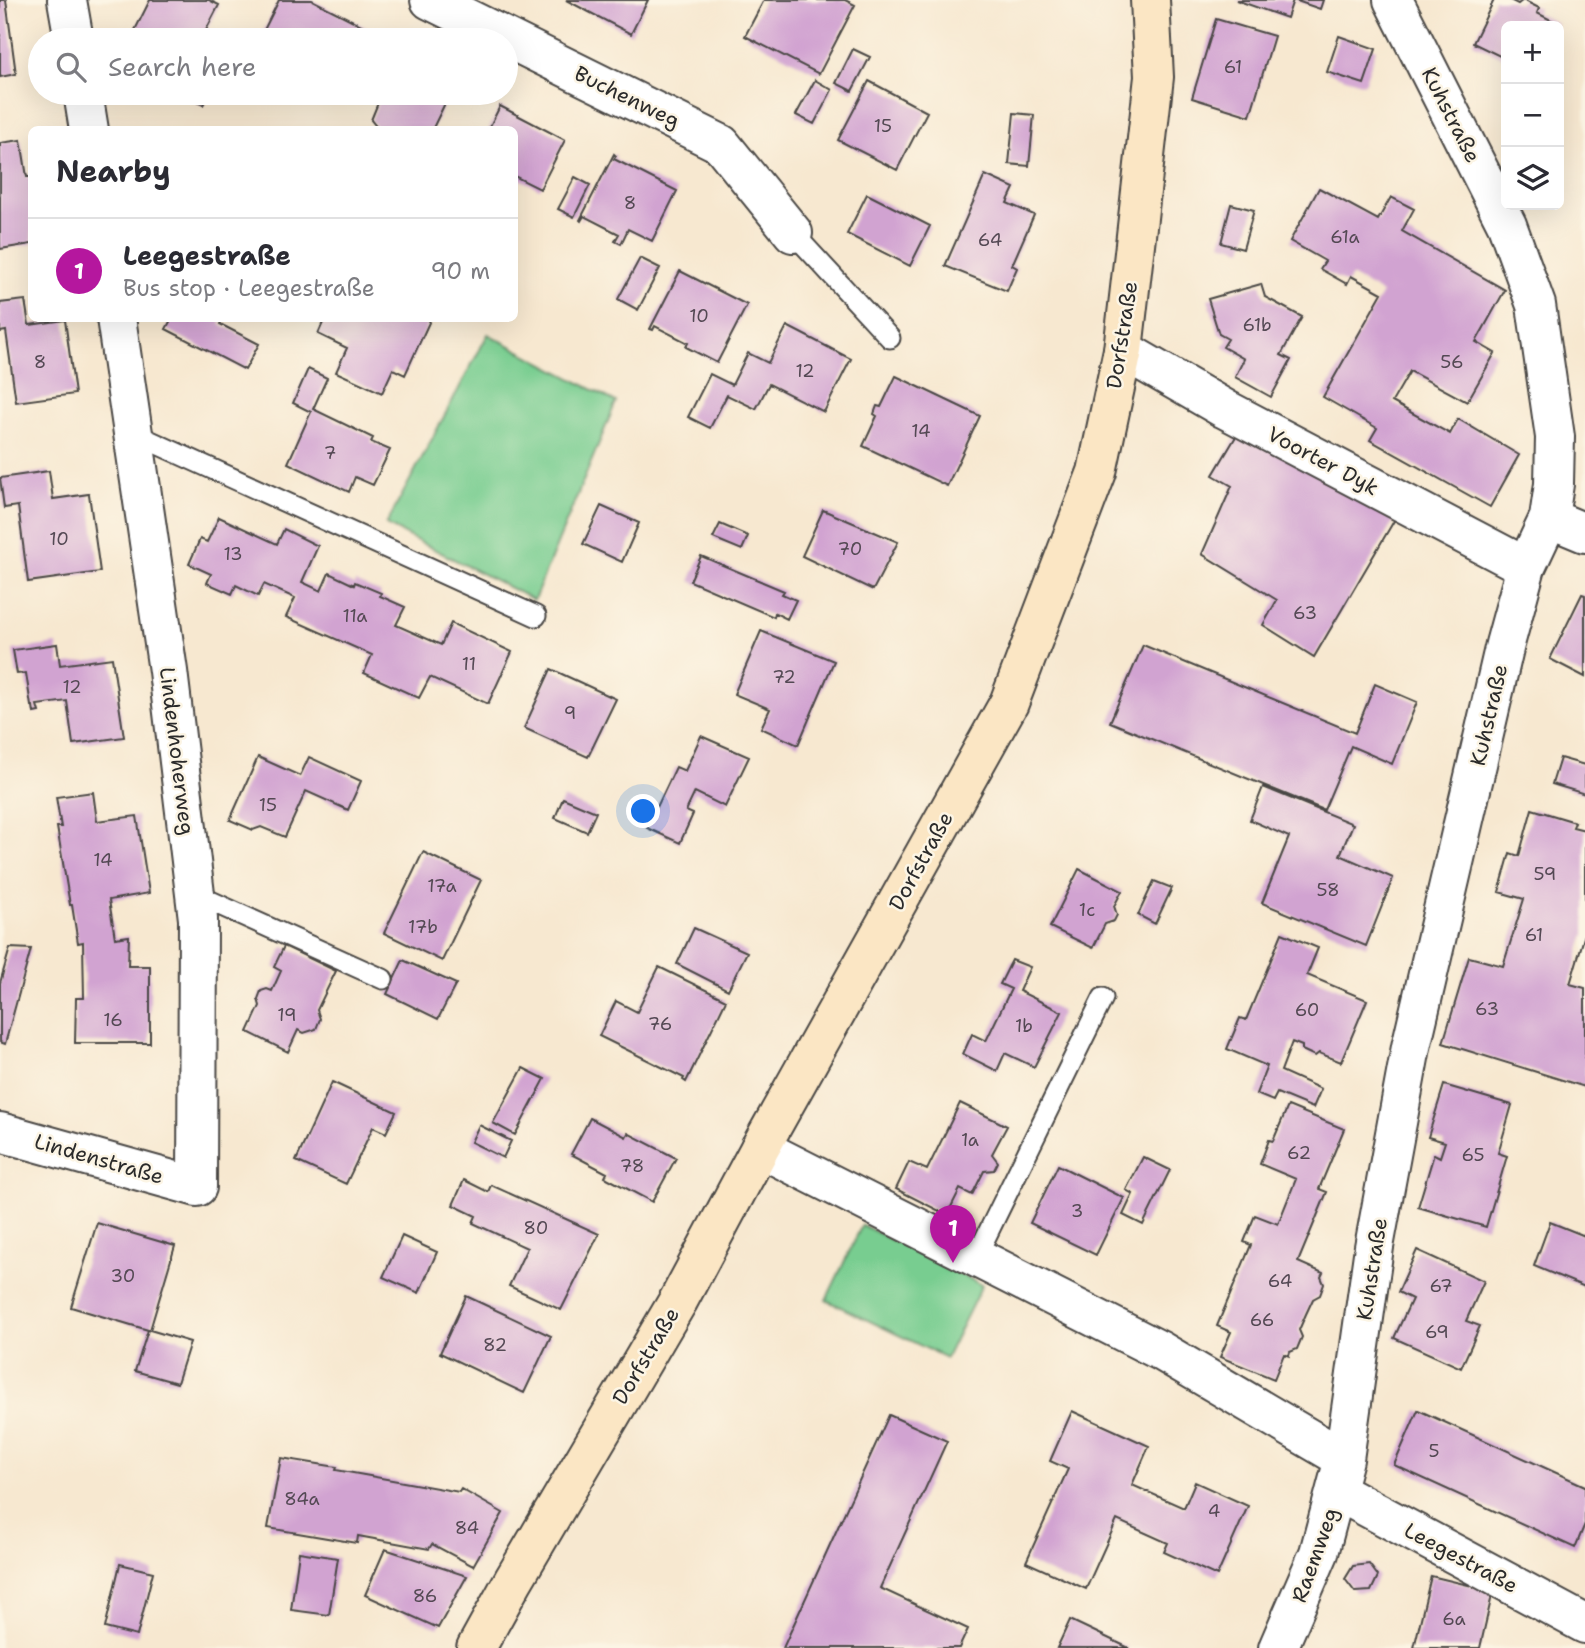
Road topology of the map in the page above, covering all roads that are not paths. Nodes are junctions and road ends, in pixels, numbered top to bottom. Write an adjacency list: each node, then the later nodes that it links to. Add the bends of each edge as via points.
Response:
1 (67, 0): 5 (street)
2 (430, 0): 6 (street, Buchenweg)
3 (1150, 0): 13 (main road, Dorfstraße, via 1154,77)
4 (1393, 0): 15 (street, Kuhstraße, via 1507,225 1536,305 1555,437)
5 (72, 28)
6 (487, 28)
7 (518, 44): 10 (street, Buchenweg, via 721,144)
8 (85, 105): 9 (street)
9 (88, 126)
10 (793, 233): 12 (lane)
11 (117, 322): 14 (street, Lindenhoherweg)
12 (890, 338)
13 (1123, 350): 17 (street, Voorter Dyk, via 1225,410); 23 (main road, Dorfstraße, via 1097,472 1009,703)
14 (133, 433): 18 (lane); 19 (street, Lindenhoherweg)
15 (1549, 518): 16 (street); 17 (street, Kuhstraße)
16 (1585, 534)
17 (1526, 567): 26 (street, Kuhstraße, via 1411,1047 1374,1247)
18 (536, 616)
19 (195, 894): 20 (lane); 24 (street, Lindenhoherweg)
20 (383, 979)
21 (1103, 998): 25 (lane)
22 (0, 1132): 24 (street, Lindenstraße)
23 (760, 1148): 25 (street, Leegestraße); 28 (main road, Dorfstraße, via 678,1301)
24 (197, 1187)
25 (976, 1257): 26 (street, Leegestraße, via 1161,1351)
26 (1341, 1475): 27 (street, Leegestraße); 29 (street, Raemweg, via 1319,1553)
27 (1585, 1625)
28 (477, 1648)
29 (1278, 1648)

